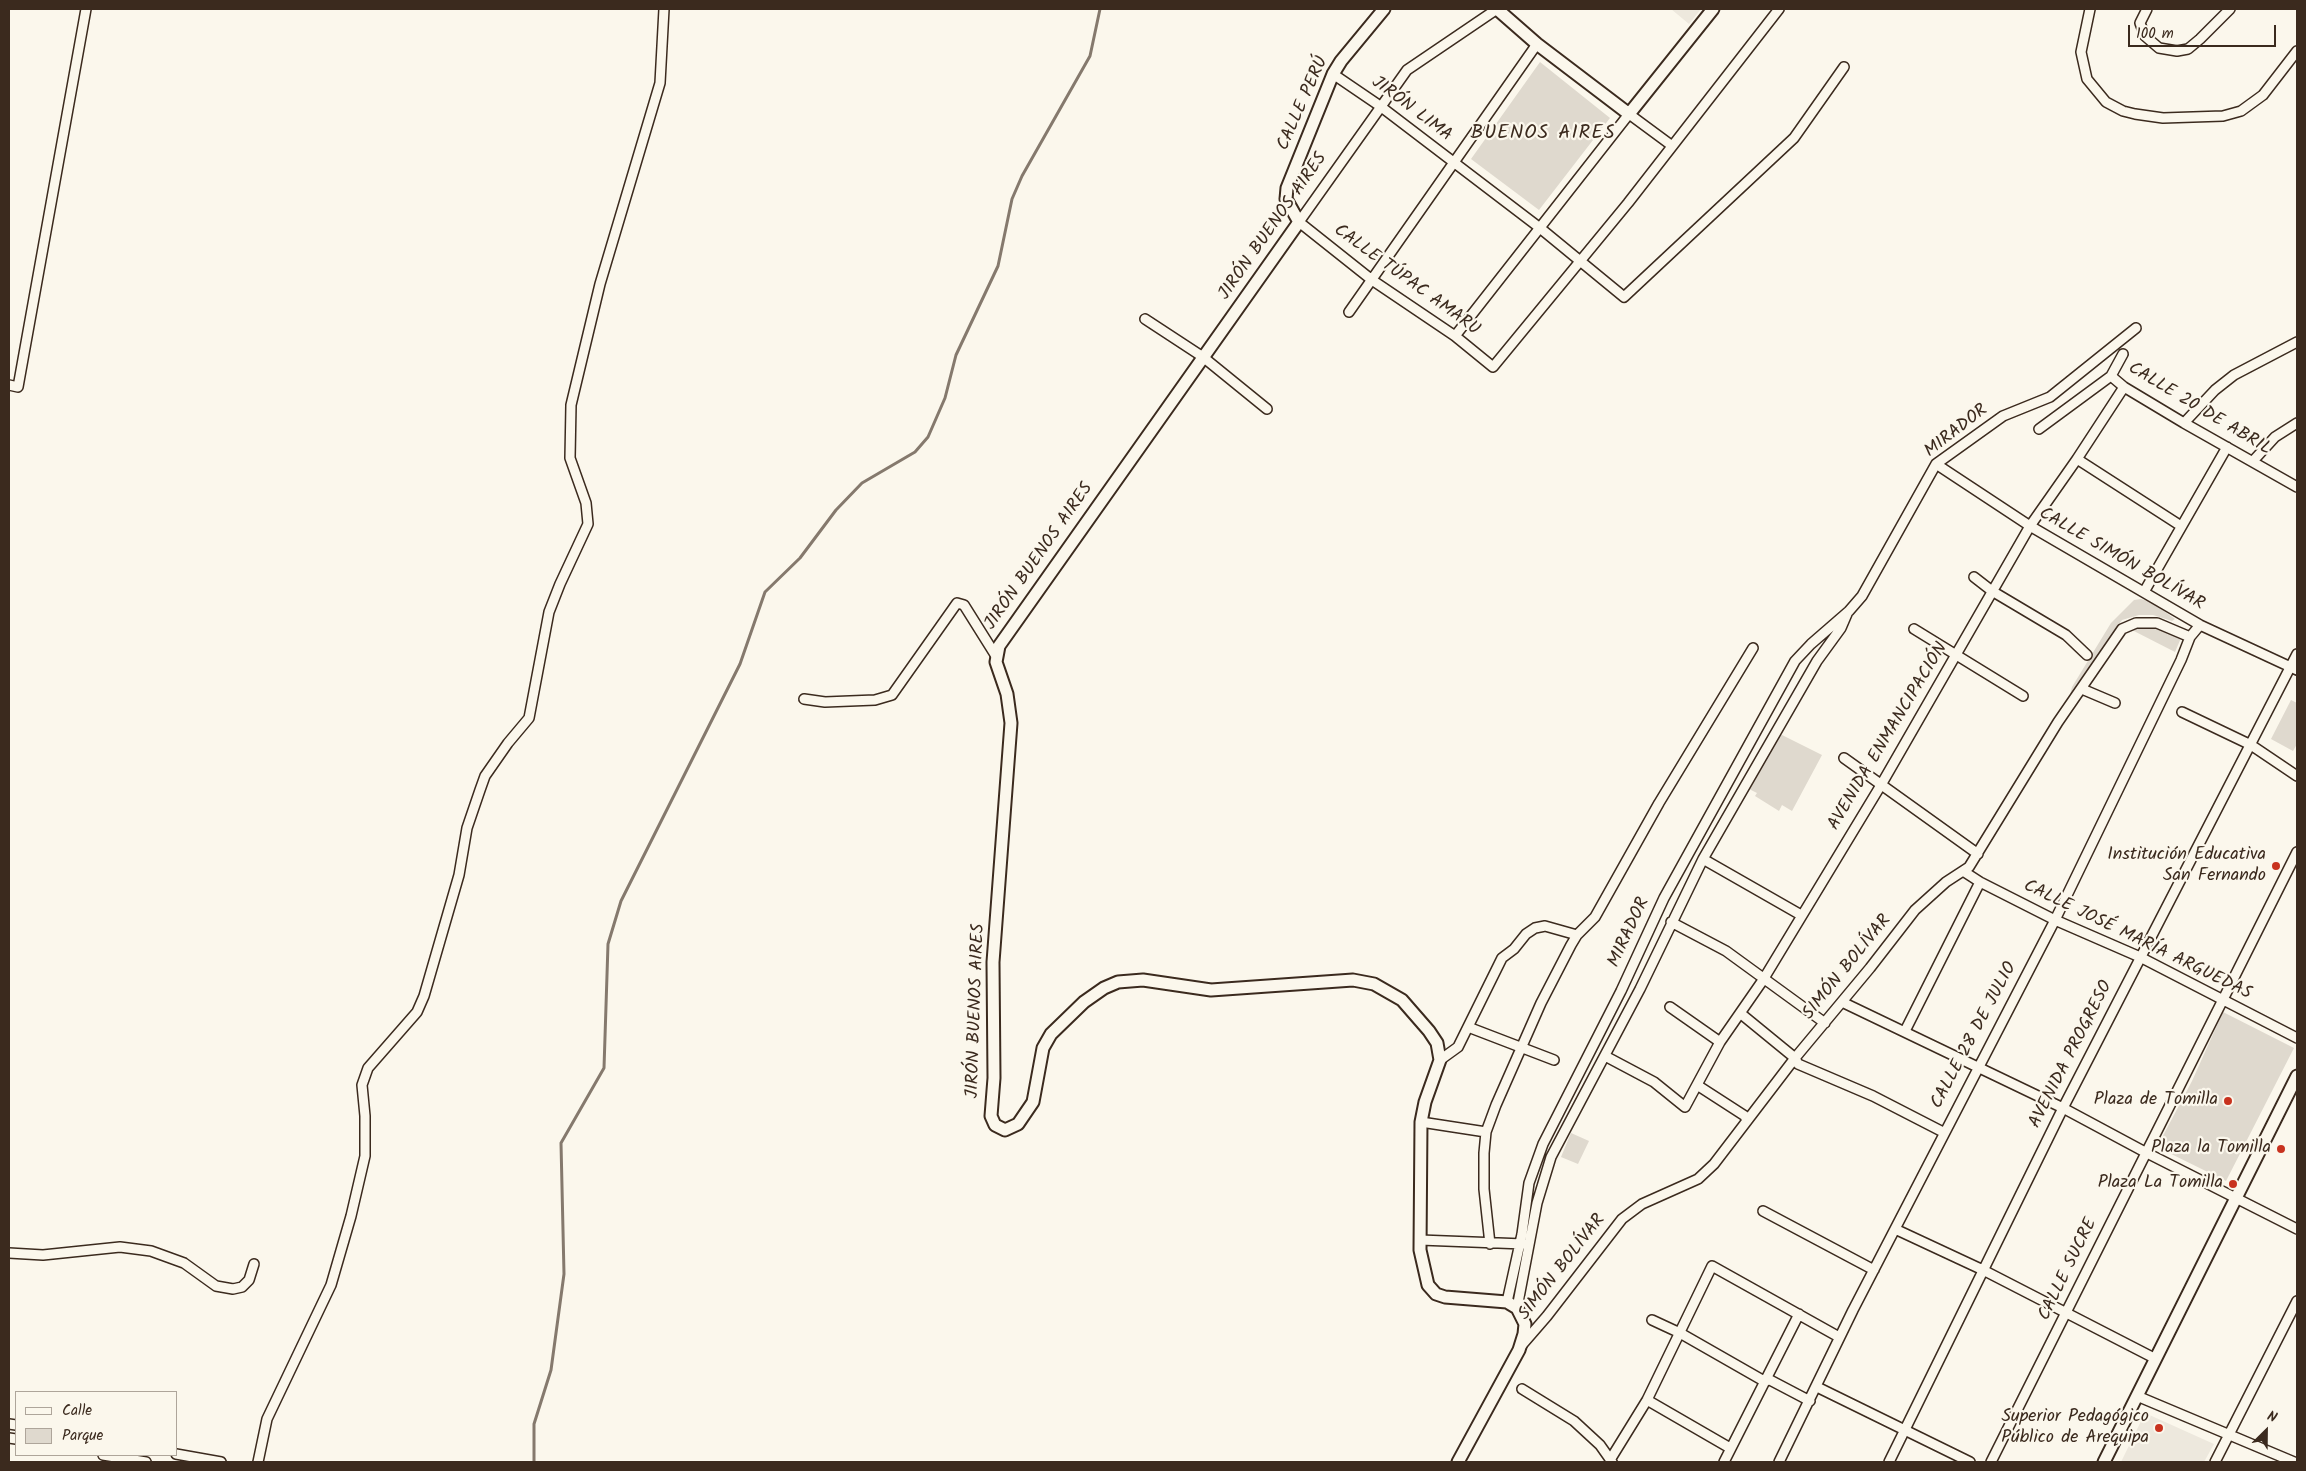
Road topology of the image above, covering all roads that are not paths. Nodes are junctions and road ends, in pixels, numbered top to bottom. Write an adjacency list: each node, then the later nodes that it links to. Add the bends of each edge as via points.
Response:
1 (86, 9): 30 (street, via 18,387)
2 (664, 9): 134 (street, via 660,83 600,284 571,405 570,458 586,503 588,524 550,612 529,718 485,776 480,790 467,828 459,875 424,996 417,1012 368,1068 362,1086 365,1156 351,1216 331,1285 267,1420)
3 (1384, 9): 13 (street, CALLE PERÚ)
4 (1497, 9): 10 (street); 14 (street, JIRÓN BUENOS AIRES, via 1406,70)
5 (1712, 9): 15 (street)
6 (1778, 9): 16 (street)
7 (2090, 9): 11 (street, via 2081,52 2087,79 2106,102 2135,114 2163,118 2223,116 2241,111 2263,95)
8 (2147, 9): 9 (street, via 2140,23 2145,36 2160,48 2177,51 2188,49)
9 (2230, 9)
10 (1537, 44): 15 (street); 17 (street)
11 (2297, 51)
12 (1844, 67): 20 (street, JIRÓN LIMA, via 1794,138 1624,297)
13 (1333, 74): 14 (street, JIRÓN LIMA); 18 (street, CALLE PERÚ, via 1285,194)
14 (1380, 106): 17 (street, JIRÓN LIMA); 18 (street, JIRÓN BUENOS AIRES)
15 (1629, 114): 16 (street); 19 (street)
16 (1672, 145): 20 (street)
17 (1453, 163): 19 (street, JIRÓN LIMA); 21 (street)
18 (1299, 222): 21 (street, CALLE TÚPAC AMARU); 28 (street, JIRÓN BUENOS AIRES)
19 (1540, 228): 20 (street, JIRÓN LIMA); 25 (street)
20 (1581, 260): 25 (street, CALLE TÚPAC AMARU, via 1494,367)
21 (1372, 280): 22 (street); 25 (street, CALLE TÚPAC AMARU)
22 (1349, 312)
23 (1145, 319): 28 (street)
24 (2136, 328): 39 (street, MIRADOR, via 2050,397 2003,416)
25 (1455, 336)
26 (2297, 342): 33 (street, via 2234,375)
27 (2123, 354): 29 (street)
28 (1203, 357): 32 (street); 53 (street, JIRÓN BUENOS AIRES, via 1003,638)
29 (2111, 376): 31 (street, CALLE 20 DE ABRIL); 35 (street)
30 (9, 385)
31 (2124, 387): 33 (street, CALLE 20 DE ABRIL); 37 (street, AVENIDA ENMANCIPACIÓN)
32 (1267, 409)
33 (2184, 423): 36 (street, CALLE 20 DE ABRIL)
34 (2297, 423): 38 (street, via 2275,437)
35 (2039, 429)
36 (2227, 447): 38 (street, CALLE 20 DE ABRIL); 42 (street)
37 (2078, 459): 41 (street, AVENIDA ENMANCIPACIÓN); 42 (street)
38 (2254, 461): 40 (street, CALLE 20 DE ABRIL)
39 (1936, 464): 41 (street, CALLE SIMÓN BOLÍVAR); 46 (street, MIRADOR, via 1872,579)
40 (2297, 487)
41 (2030, 526): 44 (street, AVENIDA ENMANCIPACIÓN); 45 (street, CALLE SIMÓN BOLÍVAR)
42 (2181, 526): 45 (street)
43 (1974, 577): 44 (street)
44 (1992, 591): 51 (street, via 2066,635); 54 (street, AVENIDA ENMANCIPACIÓN)
45 (2144, 592): 47 (street, CALLE SIMÓN BOLÍVAR)
46 (1849, 611): 67 (street, MIRADOR); 104 (street, MIRADOR, via 1795,661 1668,890 1543,1144 1529,1183)
47 (2200, 625): 49 (street, CALLE 28 DE JULIO); 55 (street, CALLE SIMÓN BOLÍVAR)
48 (1914, 629): 54 (street)
49 (2190, 637): 56 (street, SIMÓN BOLÍVAR, via 2157,623 2128,624); 71 (street, CALLE 28 DE JULIO)
50 (1754, 648): 73 (street, via 1659,803 1595,917)
51 (2087, 654)
52 (2297, 654): 55 (street, AVENIDA PROGRESO)
53 (996, 656): 58 (street, via 964,605 957,603 892,694 875,700 825,702); 88 (street, JIRÓN BUENOS AIRES, via 1008,694 1011,723 992,970 994,1078 991,1116 995,1125 1005,1130 1012,1128 1028,1112 1037,1090 1043,1048 1051,1034 1096,993 1124,980 1211,990 1342,980 1368,982 1402,1000 1437,1043)
54 (1956, 657): 57 (street); 64 (street, AVENIDA ENMANCIPACIÓN)
55 (2294, 668): 61 (street, AVENIDA PROGRESO)
56 (2082, 688): 59 (street); 66 (street, SIMÓN BOLÍVAR)
57 (2023, 696)
58 (804, 699)
59 (2115, 703)
60 (2182, 712): 61 (street)
61 (2252, 745): 63 (street); 74 (street, AVENIDA PROGRESO)
62 (1844, 758): 64 (street)
63 (2297, 776)
64 (1881, 785): 66 (street); 70 (street, AVENIDA ENMANCIPACIÓN)
65 (2297, 852): 76 (street, CALLE SUCRE)
66 (1978, 854): 68 (street, SIMÓN BOLÍVAR)
67 (1703, 859): 70 (street); 72 (street, MIRADOR)
68 (1963, 870): 69 (street, CALLE JOSÉ MARÍA ARGUEDAS); 77 (street, SIMÓN BOLÍVAR, via 1915,910)
69 (1980, 882): 71 (street, CALLE JOSÉ MARÍA ARGUEDAS); 82 (street)
70 (1801, 915): 75 (street, AVENIDA ENMANCIPACIÓN)
71 (2055, 920): 74 (street, CALLE JOSÉ MARÍA ARGUEDAS); 90 (street, CALLE 28 DE JULIO)
72 (1671, 922): 75 (street, via 1726,951); 86 (street, MIRADOR)
73 (1577, 935): 81 (street, via 1545,926 1526,934 1502,958); 85 (street)
74 (2140, 957): 76 (street, CALLE JOSÉ MARÍA ARGUEDAS); 93 (street, AVENIDA PROGRESO)
75 (1763, 980): 79 (street, AVENIDA ENMANCIPACIÓN); 80 (street)
76 (2222, 1000): 83 (street, CALLE JOSÉ MARÍA ARGUEDAS); 98 (street, CALLE SUCRE)
77 (1842, 1002): 80 (street, SIMÓN BOLÍVAR); 82 (street)
78 (1670, 1007): 84 (street)
79 (1740, 1013): 84 (street, AVENIDA ENMANCIPACIÓN); 87 (street)
80 (1825, 1023): 87 (street, SIMÓN BOLÍVAR)
81 (1468, 1026): 85 (street); 88 (street, via 1458,1047)
82 (1905, 1031): 90 (street)
83 (2297, 1038)
84 (1720, 1042): 92 (street, AVENIDA ENMANCIPACIÓN)
85 (1522, 1047): 89 (street); 96 (street)
86 (1605, 1056): 92 (street, AVENIDA ENMANCIPACIÓN, via 1654,1082 1685,1107); 106 (street, MIRADOR, via 1547,1166)
87 (1794, 1058): 95 (street, SIMÓN BOLÍVAR); 97 (street, via 1798,1064 1873,1096)
88 (1440, 1060): 94 (street)
89 (1554, 1060)
90 (1977, 1066): 93 (street); 97 (street, CALLE 28 DE JULIO)
91 (2297, 1076): 99 (street)
92 (1697, 1085): 95 (street, via 1745,1116)
93 (2063, 1108): 98 (street); 110 (street, AVENIDA PROGRESO)
94 (1421, 1122): 96 (street); 103 (street)
95 (1747, 1122): 118 (street, SIMÓN BOLÍVAR, via 1698,1179 1642,1204 1622,1219)
96 (1486, 1132): 105 (street, via 1484,1189)
97 (1943, 1132): 101 (street, CALLE 28 DE JULIO)
98 (2145, 1152): 99 (street); 114 (street, CALLE SUCRE)
99 (2236, 1198): 102 (street); 119 (street)
100 (1763, 1211): 109 (street)
101 (1895, 1229): 109 (street, CALLE 28 DE JULIO); 110 (street)
102 (2297, 1229)
103 (1420, 1240): 105 (street); 112 (street, via 1424,1273 1436,1294)
104 (1519, 1243): 105 (street, via 1497,1241); 106 (street); 112 (street, MIRADOR)
105 (1490, 1244)
106 (1529, 1244): 112 (street, MIRADOR)
107 (9, 1253): 108 (street, via 43,1255 120,1247 152,1251 184,1263 216,1286 233,1289 242,1287 249,1280)
108 (254, 1264)
109 (1874, 1270): 117 (street, CALLE 28 DE JULIO)
110 (1983, 1270): 114 (street); 126 (street, AVENIDA PROGRESO)
111 (2297, 1302): 127 (street)
112 (1512, 1305): 118 (street, via 1524,1320)
113 (1799, 1314): 116 (street, via 1712,1266); 117 (street); 120 (street)
114 (2065, 1314): 119 (street); 140 (street, CALLE SUCRE)
115 (1652, 1320): 116 (street)
116 (1680, 1333): 120 (street); 124 (street)
117 (1839, 1337): 121 (street, CALLE 28 DE JULIO)
118 (1519, 1350): 135 (street)
119 (2156, 1359): 123 (street)
120 (1764, 1381): 125 (street, via 1770,1380); 128 (street)
121 (1817, 1387): 125 (street, CALLE 28 DE JULIO); 126 (street)
122 (1522, 1389): 131 (street, via 1574,1421 1600,1445)
123 (2137, 1396): 127 (street); 141 (street)
124 (1647, 1400): 128 (street); 131 (street)
125 (1810, 1401): 137 (street, CALLE 28 DE JULIO)
126 (1905, 1429): 138 (street, AVENIDA PROGRESO); 139 (street)
127 (2229, 1434): 142 (street); 143 (street)
128 (1730, 1448): 136 (street)
129 (178, 1454): 133 (street)
130 (109, 1456): 132 (street)
131 (1611, 1461)
132 (146, 1462)
133 (221, 1462)
134 (258, 1462)
135 (1458, 1462)
136 (1724, 1462)
137 (1779, 1462)
138 (1889, 1462)
139 (1970, 1462)
140 (1991, 1462)
141 (2104, 1462)
142 (2215, 1462)
143 (2294, 1462)

